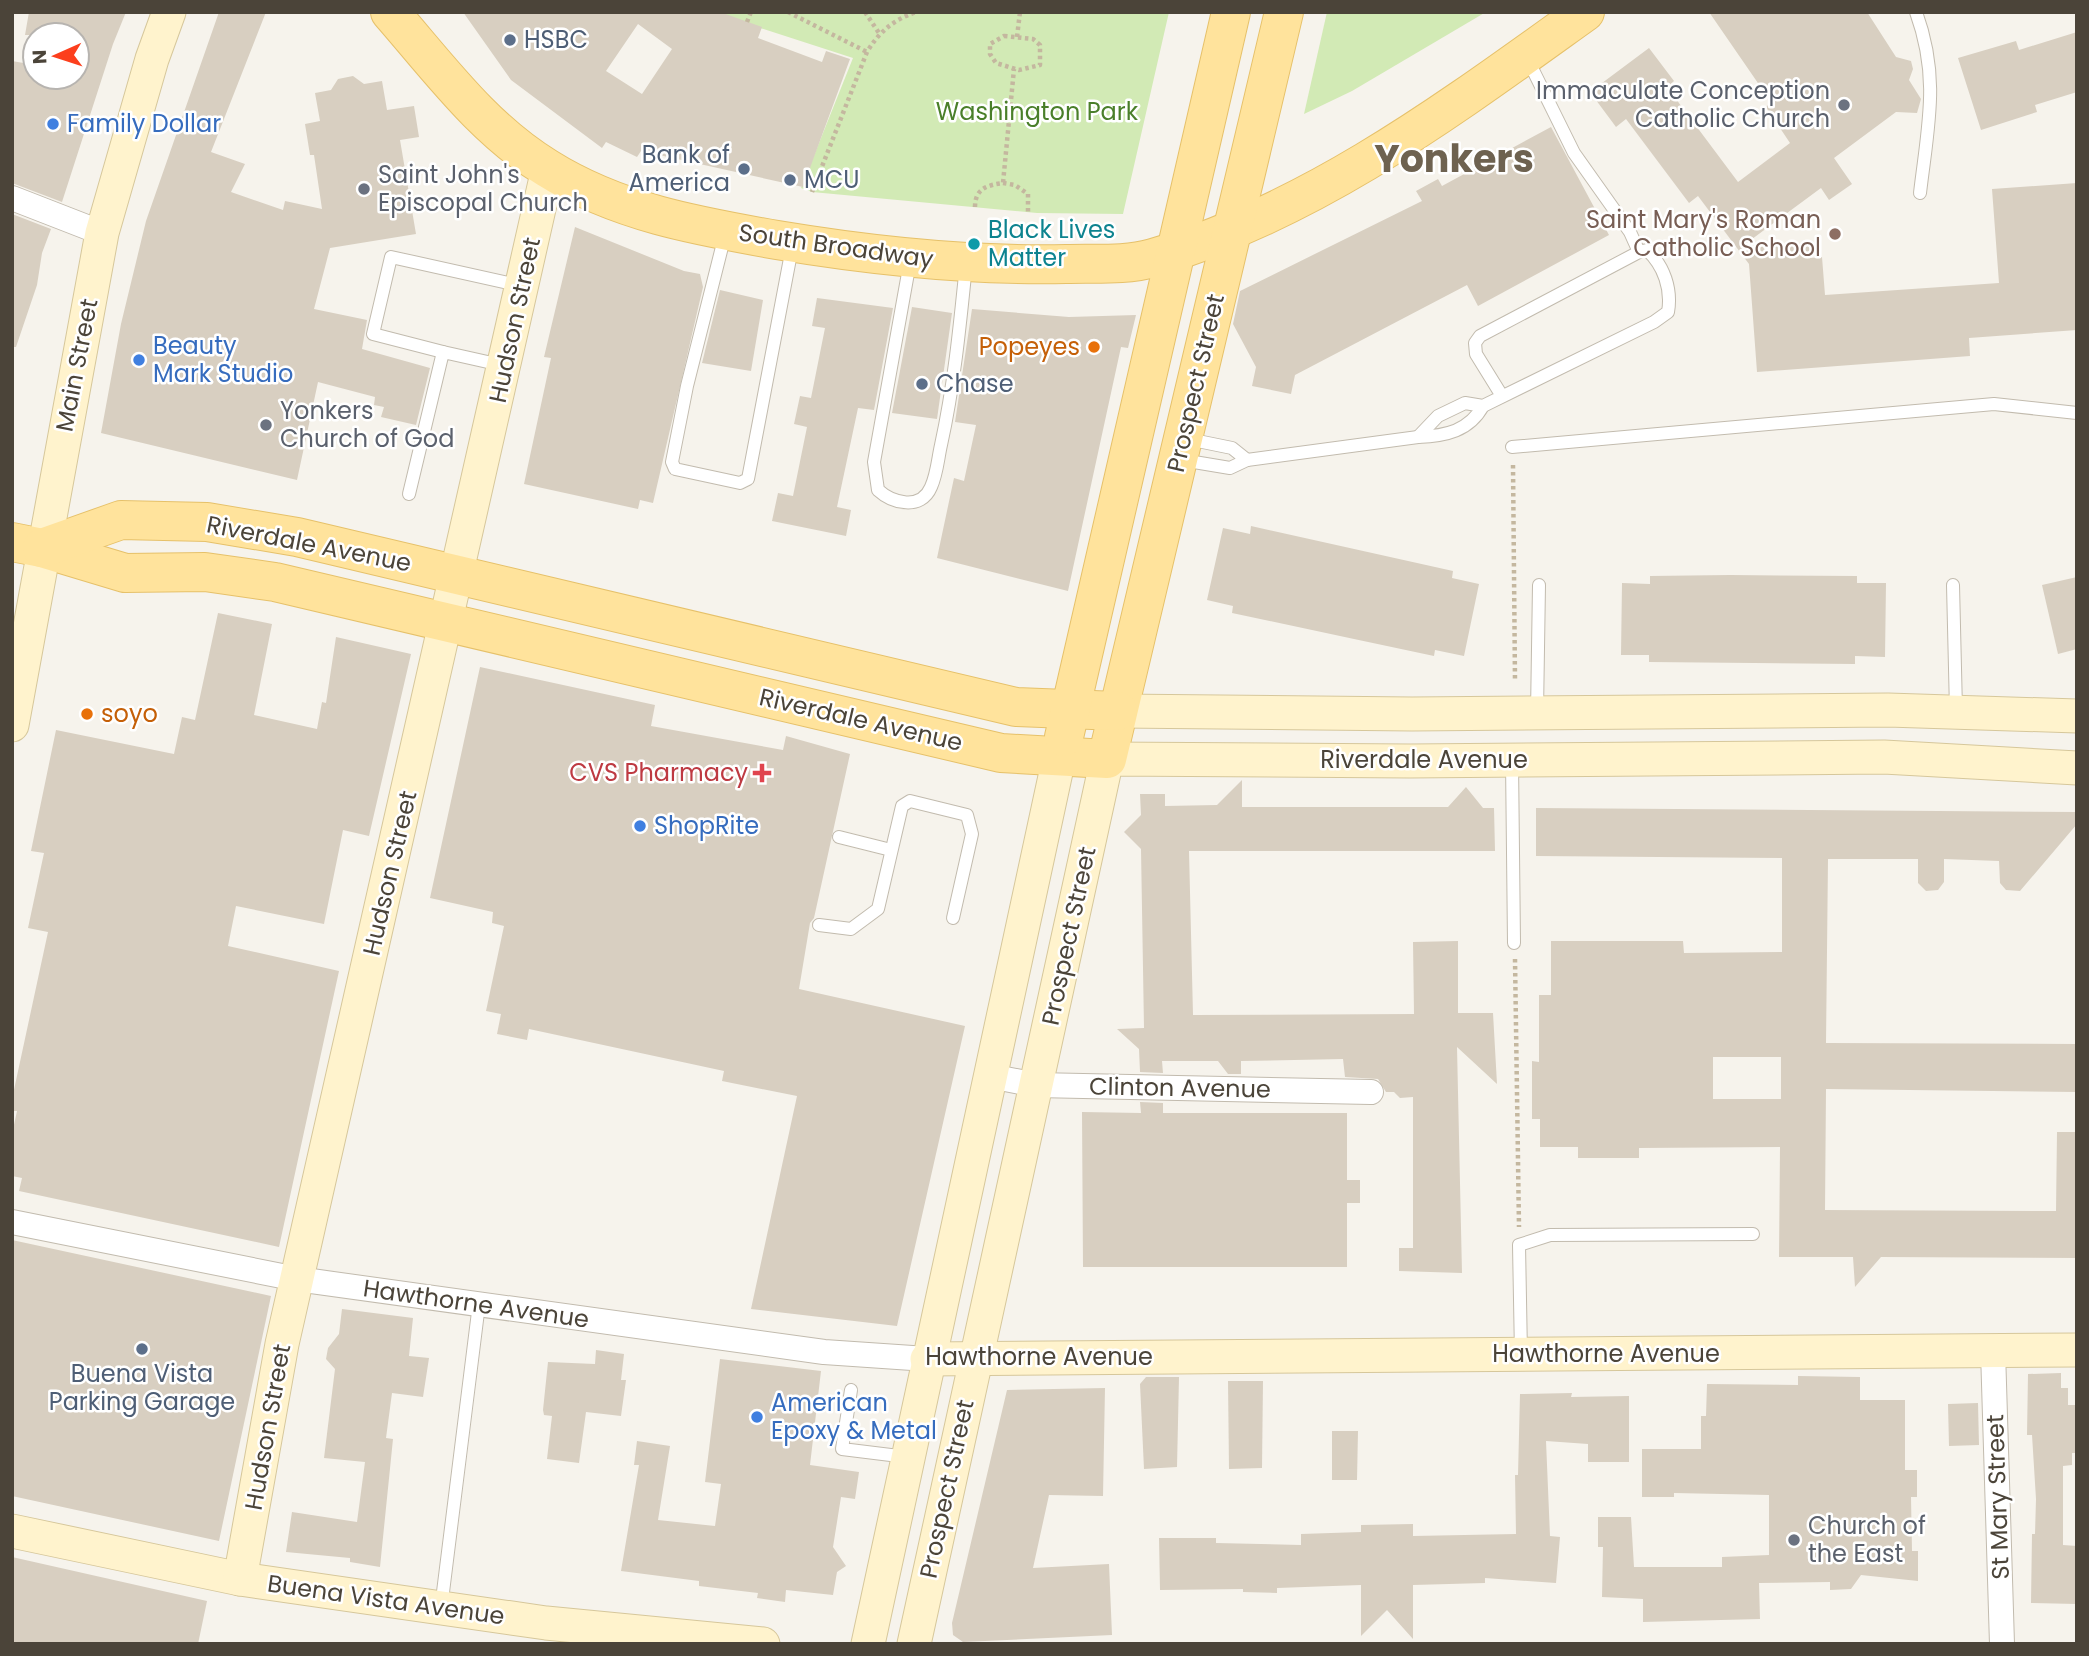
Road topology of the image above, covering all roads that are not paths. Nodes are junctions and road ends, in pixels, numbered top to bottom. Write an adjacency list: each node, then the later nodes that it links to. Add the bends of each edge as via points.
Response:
1 (170, 12): 13 (street, Main Street)
2 (390, 12): 8 (main road, South Broadway, via 500,137)
3 (1231, 12): 15 (main road, Prospect Street)
4 (1284, 12): 11 (main road, Prospect Street)
5 (1585, 12): 7 (main road, South Broadway)
6 (1916, 12): 9 (lane, via 1928,46 1933,92)
7 (1525, 55): 11 (main road, South Broadway, via 1418,131 1286,205); 16 (lane, via 1574,153)
8 (548, 170): 12 (main road, South Broadway, via 622,204 685,224); 19 (street, Hudson Street)
9 (1920, 192)
10 (12, 198): 13 (street)
11 (1232, 229): 15 (main road, South Broadway); 27 (main road, Prospect Street)
12 (726, 231): 14 (main road, South Broadway); 14 (lane, via 672,462 675,470 740,482 748,479)
13 (102, 233): 30 (street, Main Street)
14 (793, 242): 17 (main road, South Broadway)
15 (1175, 251): 18 (main road, South Broadway, via 1121,262); 35 (main road, Prospect Street)
16 (1639, 252): 22 (lane, via 1480,336 1476,354); 22 (lane, via 1647,250 1664,276 1671,299 1668,312)
17 (910, 258): 18 (main road, South Broadway); 18 (lane, via 874,470 878,490 888,499 905,503 918,500 932,486)
18 (967, 262)
19 (522, 286): 20 (lane, via 391,257 373,334); 21 (street, Hudson Street)
20 (443, 352): 21 (lane); 29 (lane)
21 (505, 365): 31 (street, Hudson Street)
22 (1502, 396): 23 (lane)
23 (1483, 406): 25 (lane, via 1465,403 1445,413); 25 (lane, via 1475,419 1446,436)
24 (2077, 413): 26 (lane, via 1994,404)
25 (1418, 437): 28 (lane)
26 (1512, 447)
27 (1180, 449): 28 (lane, via 1232,447); 28 (lane, via 1230,468); 36 (main road, Prospect Street)
28 (1247, 460)
29 (409, 494)
30 (27, 545): 31 (main road, Riverdale Avenue, via 121,520 207,522 297,537); 34 (main road, Riverdale Avenue, via 125,573 205,572 275,582); 40 (street, Main Street)
31 (458, 575): 34 (street, Hudson Street); 35 (main road, Riverdale Avenue, via 1016,707)
32 (1539, 584): 37 (lane)
33 (1953, 586): 38 (lane)
34 (446, 623): 41 (main road, Riverdale Avenue, via 1001,753); 55 (street, Hudson Street)
35 (1070, 711): 36 (main road, Riverdale Avenue); 41 (main road, Prospect Street)
36 (1118, 711): 37 (street, Riverdale Avenue); 42 (main road, Prospect Street)
37 (1526, 713): 38 (street, Riverdale Avenue, via 1888,709)
38 (1956, 713): 39 (street, Riverdale Avenue)
39 (2077, 716)
40 (12, 725)
41 (1059, 758): 42 (main road, Riverdale Avenue); 50 (street, Prospect Street)
42 (1107, 759): 43 (street, Riverdale Avenue); 51 (street, Prospect Street)
43 (1512, 760): 44 (street, Riverdale Avenue, via 1884,757); 49 (lane)
44 (2077, 768)
45 (839, 837): 46 (lane)
46 (891, 850): 47 (lane, via 902,806 910,801 967,815 972,834); 48 (lane, via 878,909 850,929)
47 (953, 918)
48 (819, 925)
49 (1514, 943)
50 (990, 1076): 51 (street, Clinton Avenue); 61 (street, Prospect Street)
51 (1036, 1085): 52 (street, Clinton Avenue); 60 (street, Prospect Street)
52 (1371, 1091)
53 (12, 1222): 55 (street, Hawthorne Avenue)
54 (1753, 1234): 59 (lane, via 1550,1235 1520,1245)
55 (297, 1279): 56 (street, Hawthorne Avenue); 65 (street, Hudson Street)
56 (479, 1304): 61 (street, Hawthorne Avenue, via 824,1352); 66 (lane)
57 (2077, 1350): 58 (street, Hawthorne Avenue)
58 (1993, 1351): 59 (street, Hawthorne Avenue); 70 (street, St Mary Street)
59 (1521, 1354): 60 (street, Hawthorne Avenue)
60 (976, 1358): 61 (street, Hawthorne Avenue); 69 (street, Prospect Street)
61 (927, 1359): 63 (street, Prospect Street)
62 (851, 1390): 63 (lane, via 842,1448)
63 (907, 1457): 68 (street, Prospect Street)
64 (12, 1531): 65 (street, Buena Vista Avenue)
65 (240, 1579): 66 (street, Buena Vista Avenue)
66 (441, 1608): 67 (street, Buena Vista Avenue)
67 (763, 1644)
68 (868, 1644)
69 (914, 1644)
70 (2002, 1644)

